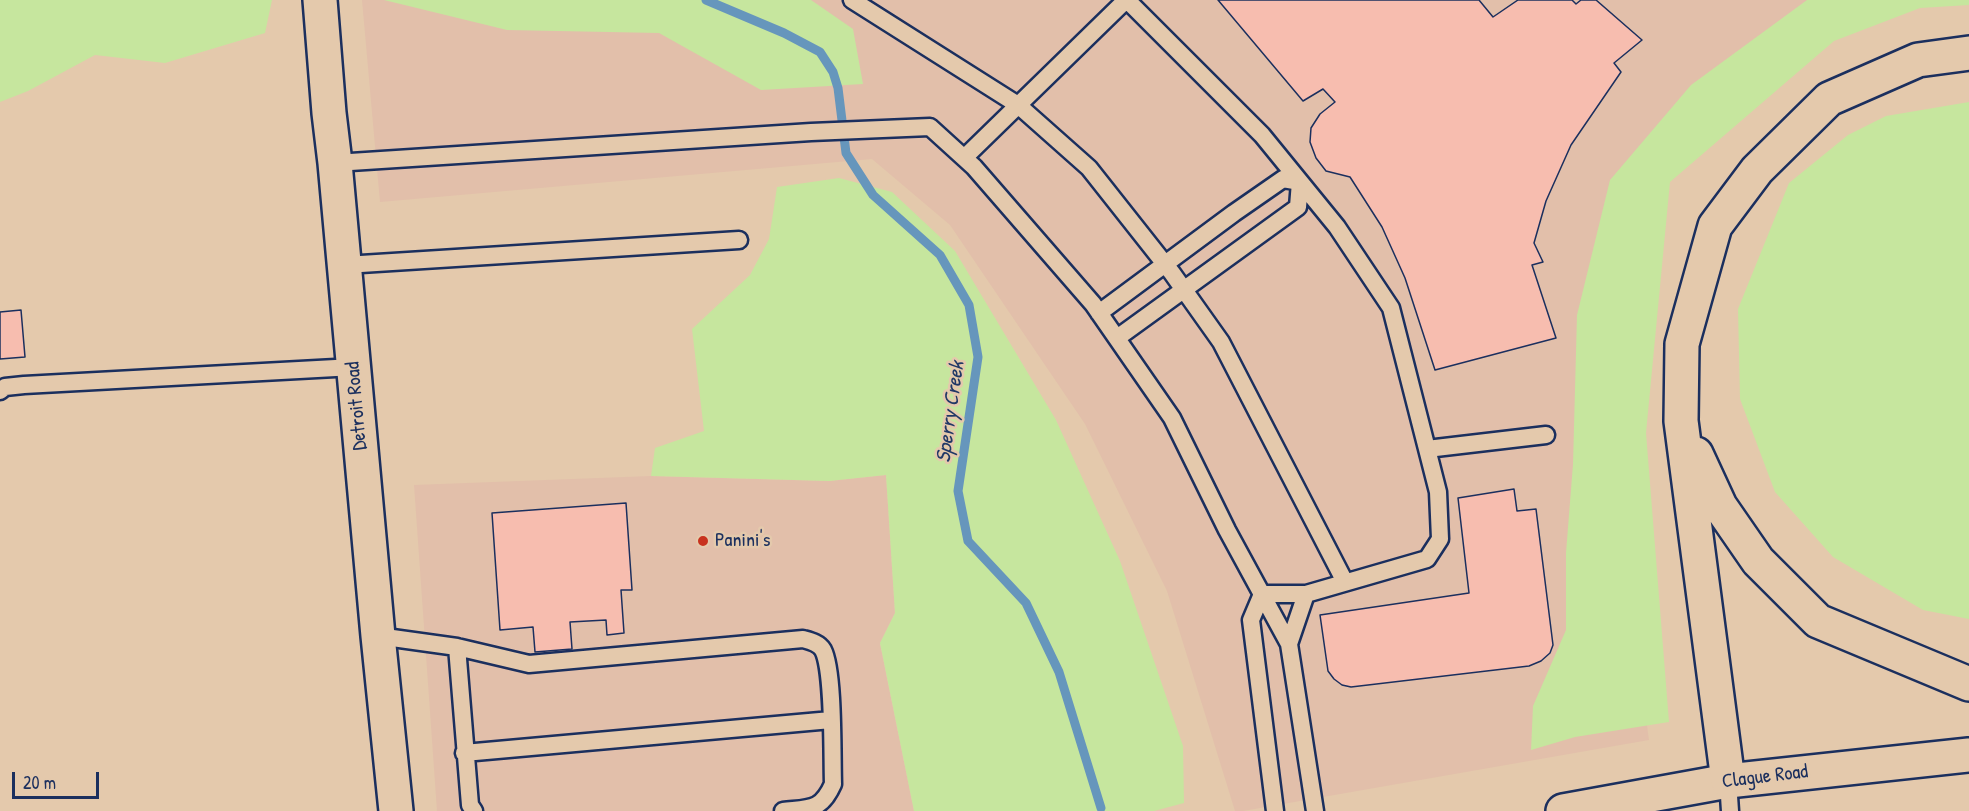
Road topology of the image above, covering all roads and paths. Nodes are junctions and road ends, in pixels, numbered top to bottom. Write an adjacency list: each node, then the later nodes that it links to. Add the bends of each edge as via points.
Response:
1 (320, 0): 7 (main road, Detroit Road)
2 (852, 0): 5 (lane)
3 (1127, 0): 5 (lane); 8 (lane, via 1262,135)
4 (1969, 53): 17 (main road, via 1918,60 1829,99 1757,171 1715,226 1682,345)
5 (1018, 105): 6 (lane); 11 (lane, via 1089,168)
6 (964, 158): 7 (lane, via 930,127); 13 (lane)
7 (335, 163): 10 (main road, Detroit Road)
8 (1300, 182): 11 (lane, via 1283,179); 12 (lane, via 1298,207); 19 (lane, via 1337,227 1391,308)
9 (739, 240): 10 (lane)
10 (345, 265): 15 (main road, Detroit Road)
11 (1166, 265): 12 (lane); 13 (lane)
12 (1183, 289): 14 (lane); 20 (lane, via 1221,342)
13 (1100, 313): 14 (lane)
14 (1117, 338): 21 (lane, via 1172,418)
15 (354, 367): 16 (lane, via 24,385); 23 (main road, Detroit Road)
16 (0, 391)
17 (1681, 421): 26 (main road, via 1720,506 1758,561 1818,621); 30 (main road)
18 (1546, 435): 19 (lane)
19 (1427, 449): 20 (lane, via 1438,492 1440,539 1427,559)
20 (1345, 582): 22 (lane)
21 (1262, 594): 22 (lane); 24 (lane); 34 (lane, via 1251,621)
22 (1306, 594): 24 (lane)
23 (378, 636): 25 (lane); 31 (main road, Detroit Road)
24 (1289, 644): 35 (lane)
25 (457, 647): 27 (lane, via 529,663 803,639 823,650 829,675); 28 (lane)
26 (1969, 684)
27 (831, 720): 28 (lane); 33 (lane, via 833,784 826,799 811,808)
28 (464, 753): 32 (lane, via 470,806)
29 (1969, 755): 30 (main road, Clague Road)
30 (1729, 796): 36 (main road, Clague Road)
31 (396, 811)
32 (474, 811)
33 (783, 811)
34 (1275, 811)
35 (1315, 811)
36 (1563, 811)

